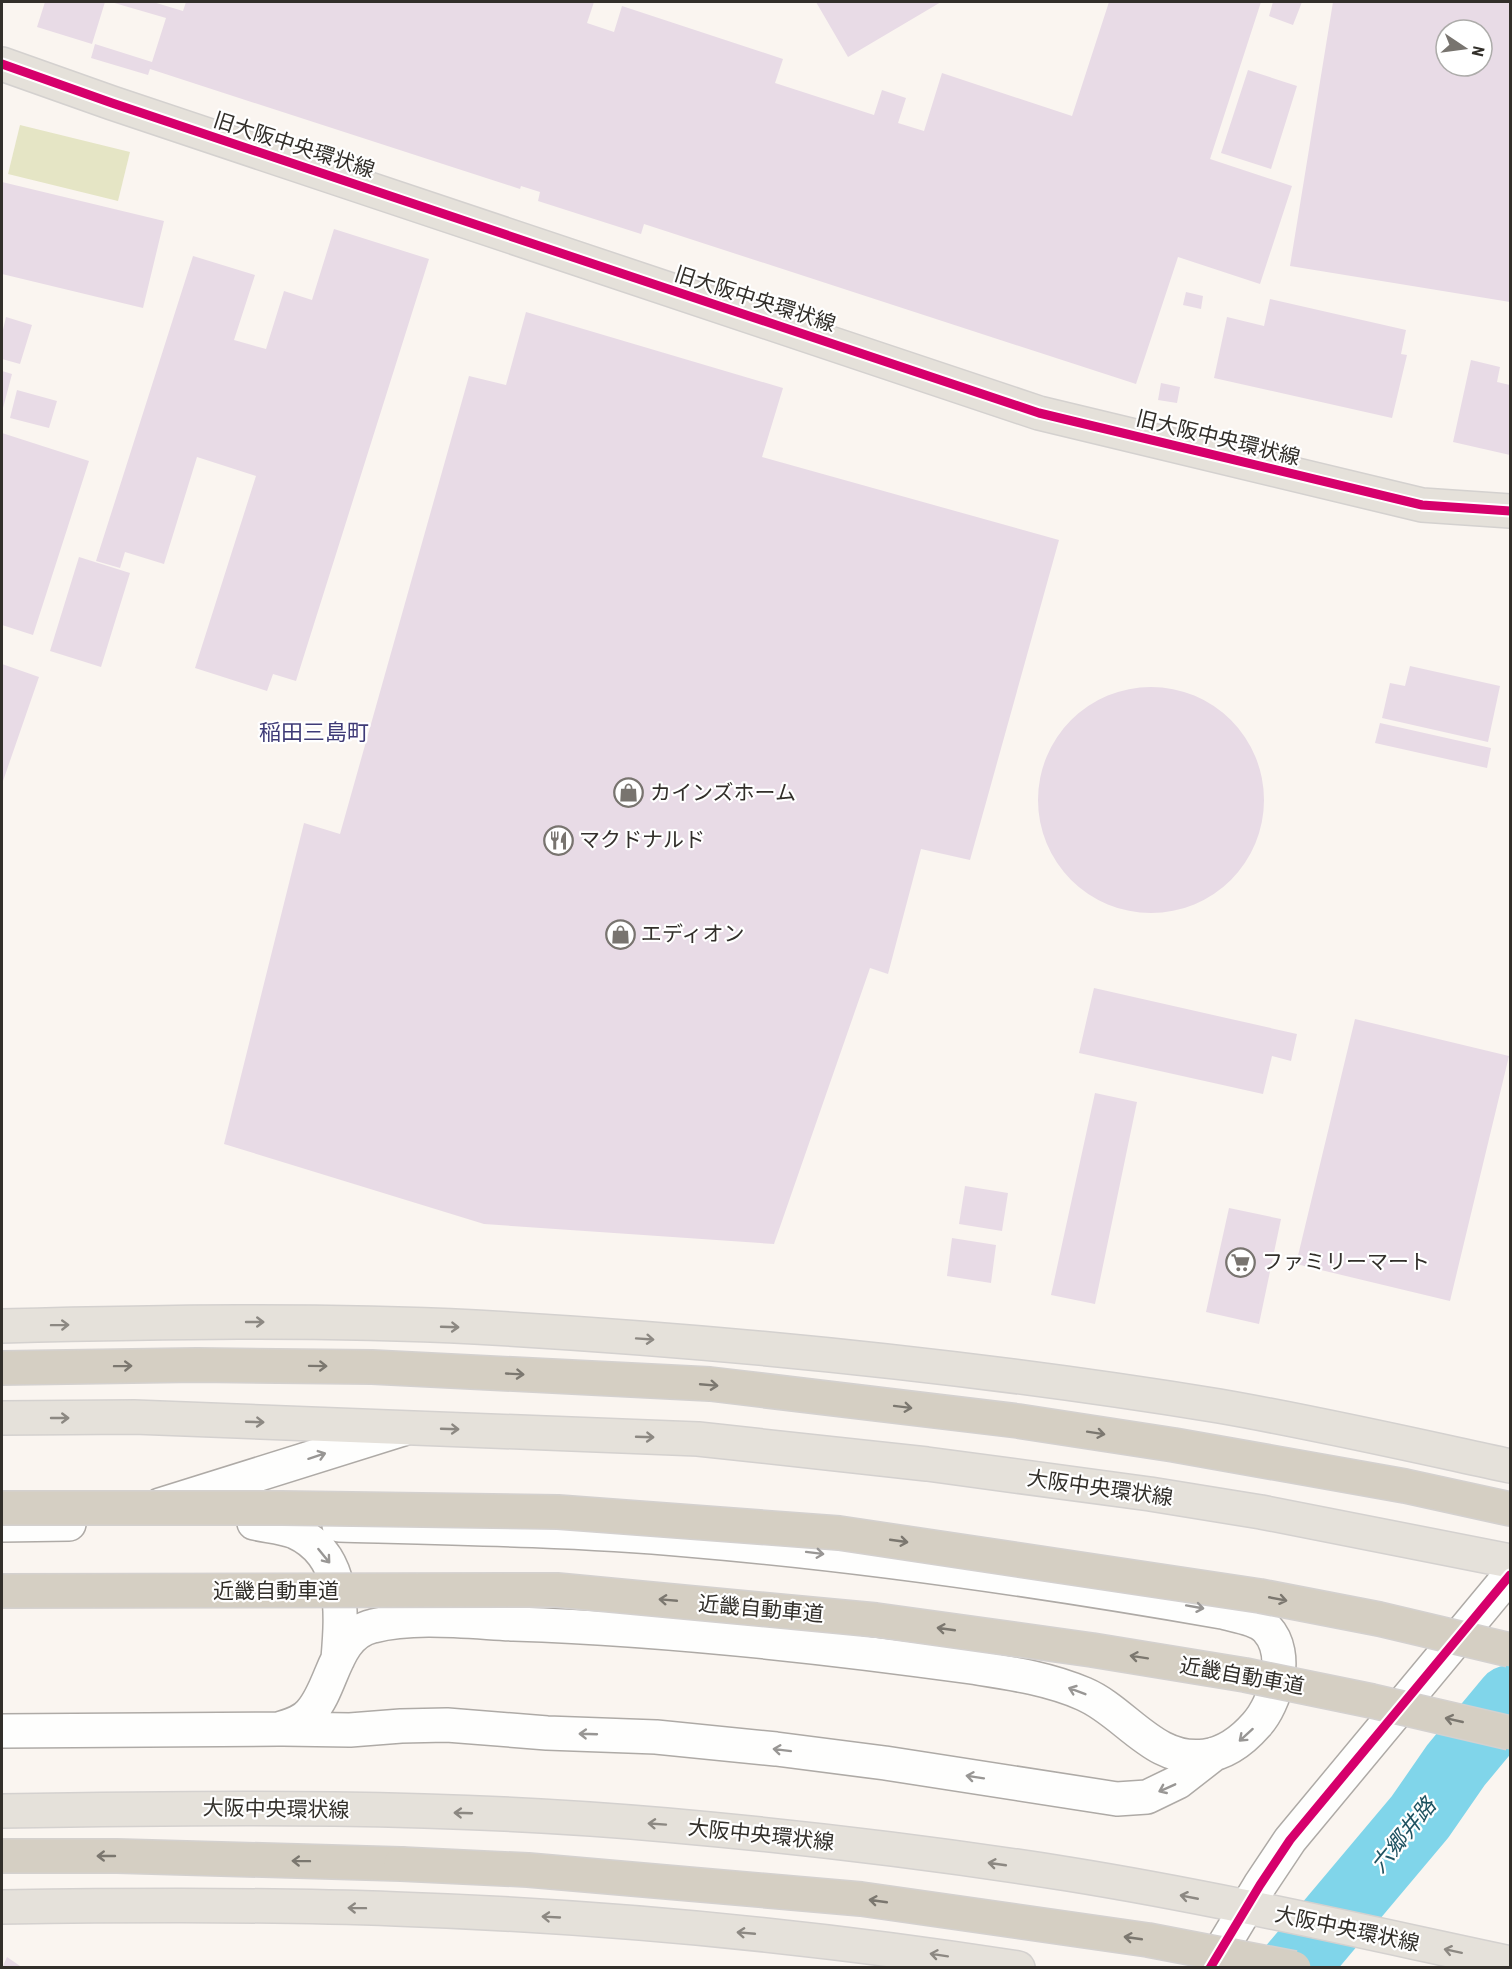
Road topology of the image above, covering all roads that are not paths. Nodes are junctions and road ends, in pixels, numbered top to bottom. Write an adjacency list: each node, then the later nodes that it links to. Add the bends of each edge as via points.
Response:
1 (2, 64): 2 (main road, 旧大阪中央環状線, via 1039,413 1422,505)
2 (1510, 512)
3 (2, 1326): 7 (main road, one-way to 7, via 321,1323 472,1327 741,1345 929,1365 1221,1407)
4 (2, 1368): 9 (highway, one-way to 9, via 372,1367 710,1384 1018,1421 1174,1445)
5 (2, 1418): 6 (main road, 大阪中央環状線, one-way to 6, via 134,1417)
6 (406, 1428): 11 (street, one-way to 6); 13 (main road, 大阪中央環状線, one-way to 13, via 698,1439 927,1464 1261,1512)
7 (1510, 1466)
8 (2, 1508): 16 (highway, one-way to 16, bridge, via 558,1512 839,1533 1260,1596)
9 (1510, 1509)
10 (254, 1523): 11 (street); 17 (street, one-way to 17, via 295,1532 324,1554 338,1589); 21 (street, one-way to 21, via 698,1541 1036,1580 1222,1612 1266,1628 1276,1644 1278,1677 1265,1715 1247,1736)
11 (101, 1524): 12 (street)
12 (2, 1525)
13 (1510, 1561)
14 (1510, 1575): 25 (street, via 1290,1840)
15 (2, 1591): 20 (highway, 近畿自動車道, one-way to 15, bridge, via 1245,1675 876,1620 557,1590)
16 (1510, 1650)
17 (338, 1659): 18 (street, via 310,1714 297,1724); 21 (street, one-way to 17, via 1177,1756 1095,1700 1025,1675 807,1646 564,1625 403,1622 371,1626 356,1634)
18 (279, 1729): 19 (street); 21 (street, one-way to 18, via 1178,1782 1147,1797 1117,1799 885,1763 656,1737 447,1725)
19 (2, 1731)
20 (1510, 1733)
21 (1215, 1754)
22 (2, 1811): 25 (main road, 大阪中央環状線, one-way to 22, via 943,1856 662,1824 312,1809)
23 (2, 1856): 29 (highway, one-way to 23, bridge, via 1148,1940 861,1899 551,1871)
24 (2, 1907): 27 (main road, one-way to 24, via 777,1936 480,1912 287,1906)
25 (1246, 1908): 26 (main road, 大阪中央環状線, one-way to 25); 28 (street)
26 (1510, 1963)
27 (1018, 1968)
28 (1210, 1968)
29 (1294, 1968)

